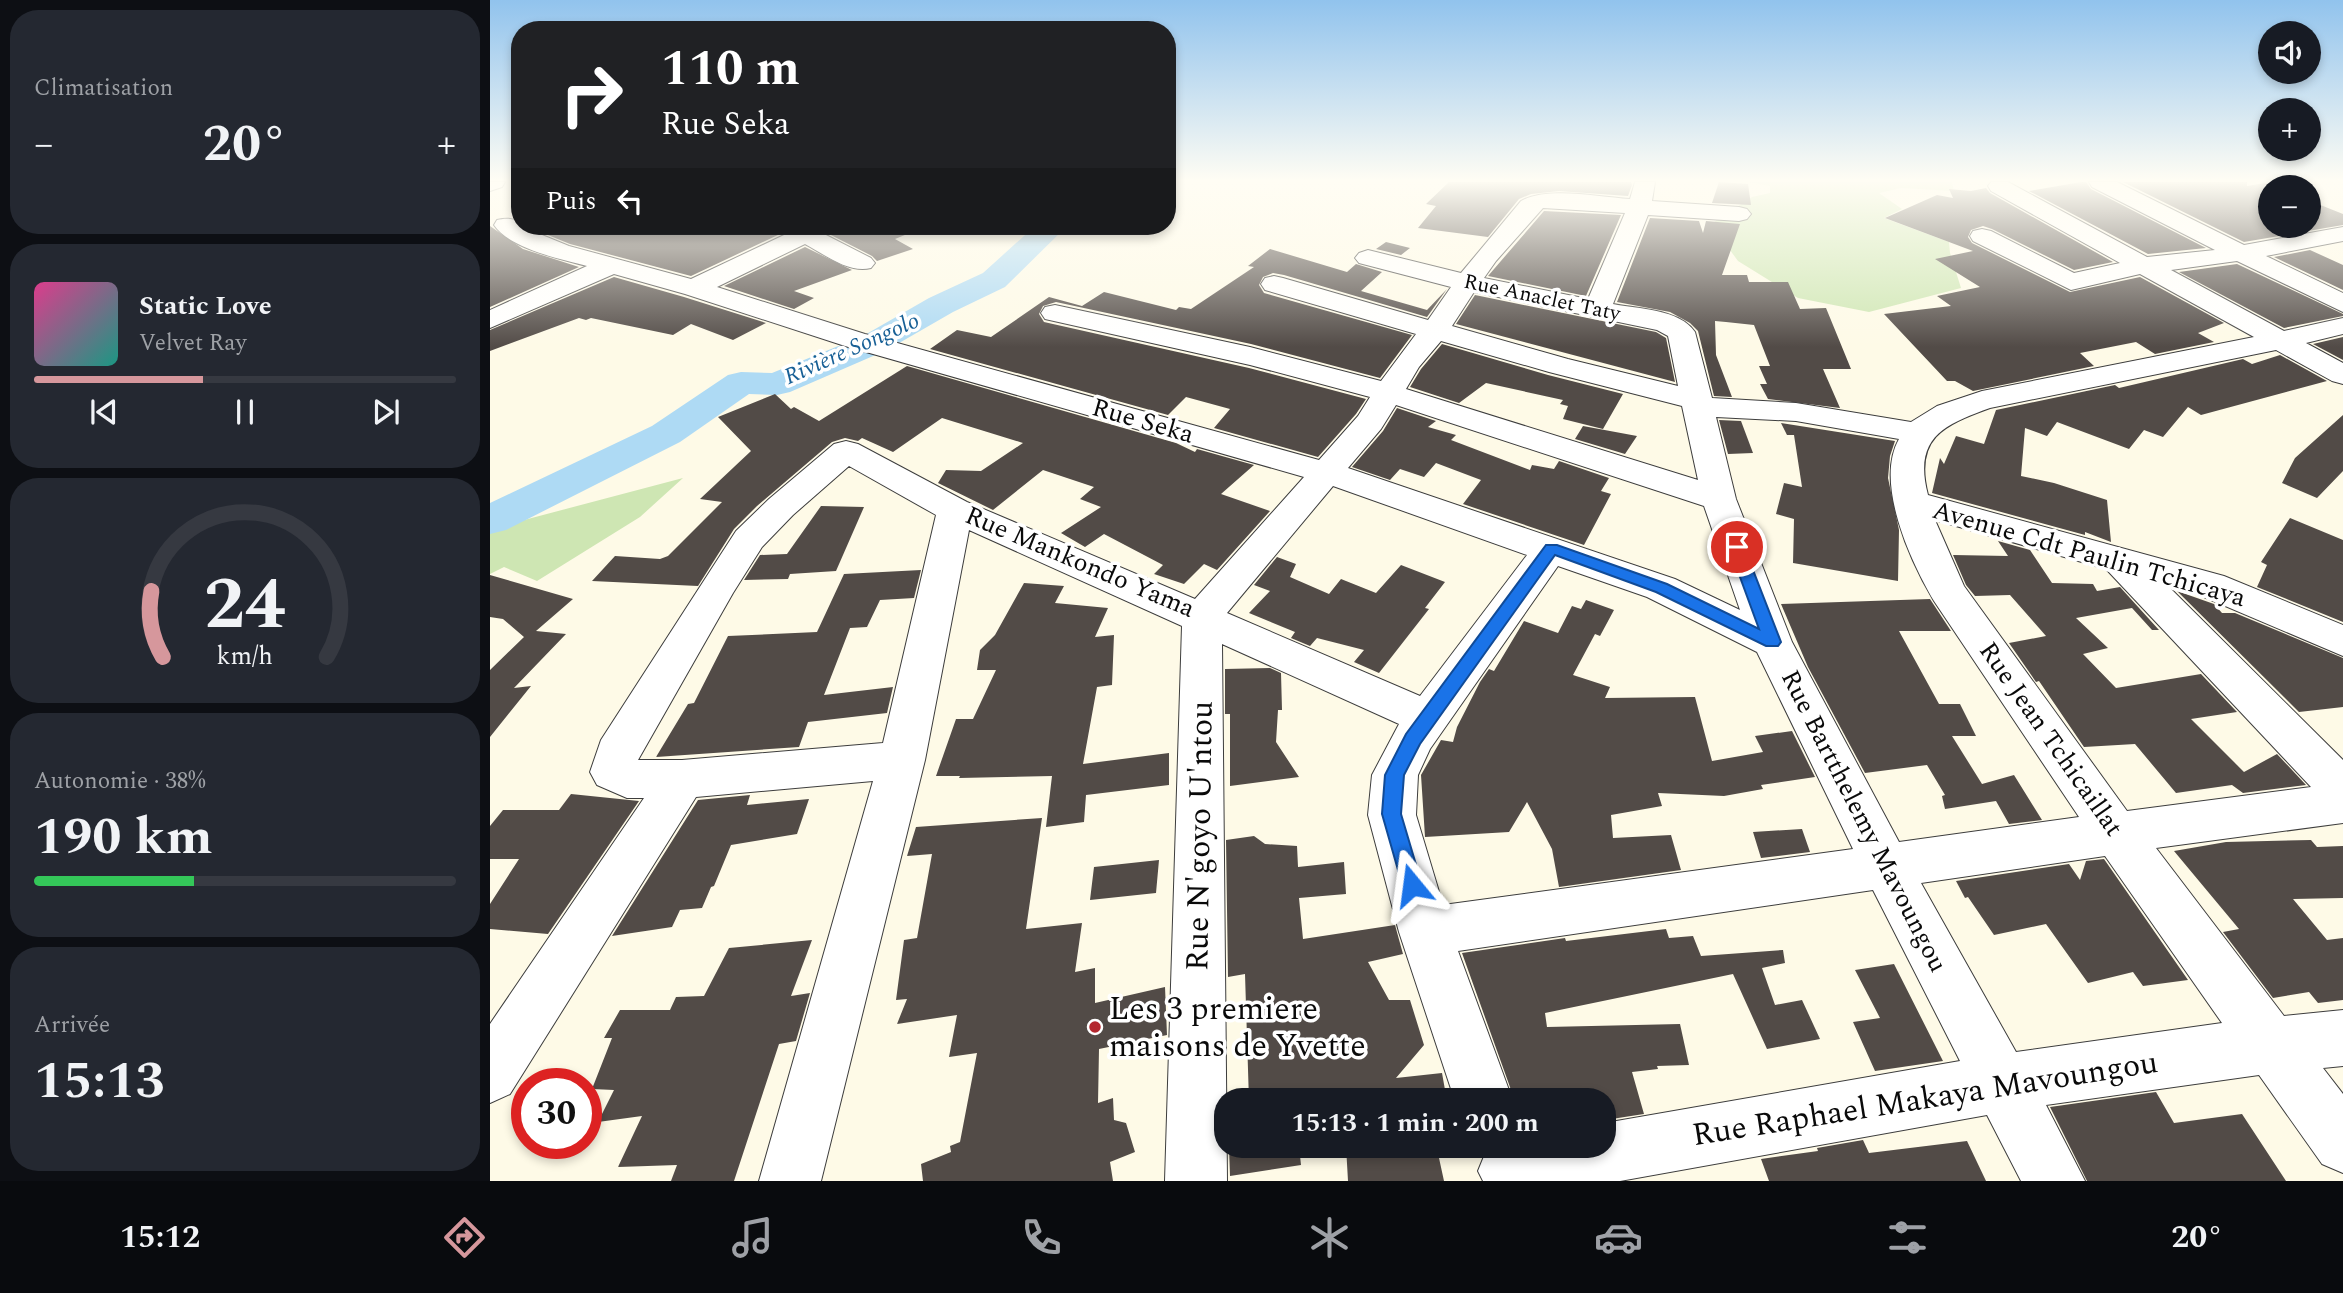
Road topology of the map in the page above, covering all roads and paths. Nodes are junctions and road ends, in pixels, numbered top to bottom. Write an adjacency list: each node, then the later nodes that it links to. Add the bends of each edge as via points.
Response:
1 (524, 237): 13 (street, Rue Seka)
2 (799, 237): 17 (street)
3 (824, 237): 12 (street)
4 (1502, 237): 15 (street, Rue Mankondo Yama)
5 (1627, 237): 19 (street)
6 (1984, 237): 14 (street, via 2071,282)
7 (2094, 237): 14 (street)
8 (2209, 237): 10 (street)
9 (2336, 240): 10 (street)
10 (2239, 252): 14 (street); 18 (street)
11 (1368, 258): 15 (street, Rue Anaclet Taty)
12 (862, 263)
13 (612, 265): 17 (street, Rue Seka); 21 (street)
14 (2146, 265): 25 (street)
15 (1468, 283): 19 (street, Rue Anaclet Taty); 24 (street, Rue Mankondo Yama)
16 (1274, 284): 24 (street)
17 (694, 288): 30 (street, Rue Seka, via 867,344)
18 (2343, 304)
19 (1597, 309): 23 (street, Rue Anaclet Taty)
20 (1055, 313): 27 (street, via 1233,352)
21 (490, 320)
22 (2343, 326): 25 (street)
23 (1675, 327): 28 (street, Rue Bartthelemy Mavoungou, via 1681,332)
24 (1435, 330): 27 (street, Rue Mankondo Yama, via 1407,363); 28 (street)
25 (2279, 339): 26 (street); 29 (street, via 1982,400 1946,414)
26 (2343, 374)
27 (1390, 394): 30 (street, Rue Mankondo Yama); 31 (street)
28 (1699, 404): 29 (street, via 1796,412); 31 (street, Rue Bartthelemy Mavoungou)
29 (1919, 433): 32 (street, Rue Jean Tchicaillat, via 1909,456)
30 (1328, 473): 34 (street, Rue Seka); 36 (street, Rue Mankondo Yama)
31 (1719, 499): 38 (street, Rue Bartthelemy Mavoungou)
32 (1911, 502): 35 (street, Avenue Cdt Paulin Tchicaya); 44 (street, Rue Jean Tchicaillat, via 1927,551 1948,592)
33 (955, 510): 36 (street, Rue Mankondo Yama); 40 (street, Rue Mankondo Yama); 41 (street, via 846,451 781,507 749,539 716,587 617,753 613,772 627,779)
34 (1551, 548): 38 (street, Rue Seka, via 1661,588); 39 (street)
35 (2117, 558): 37 (street, Avenue Cdt Paulin Tchicaya, via 2210,585); 42 (street)
36 (1202, 617): 39 (street); 55 (street, Rue N'goyo U'ntou)
37 (2343, 641)
38 (1772, 642): 45 (street, Rue Bartthelemy Mavoungou)
39 (1428, 718): 46 (street, via 1395,775 1392,814)
40 (902, 760): 41 (street); 54 (street, Rue Mankondo Yama)
41 (682, 779): 49 (street)
42 (2343, 790)
43 (2343, 803): 44 (street)
44 (2116, 833): 45 (street); 48 (street, Rue Jean Tchicaillat)
45 (1886, 866): 46 (street); 50 (street, Rue Bartthelemy Mavoungou)
46 (1425, 932): 51 (street)
47 (2343, 1038): 48 (street, Rue Raphael Makaya Mavoungou)
48 (2272, 1045): 50 (street, Rue Raphael Makaya Mavoungou); 52 (street, Rue Jean Tchicaillat)
49 (490, 1074)
50 (2000, 1082): 53 (street, Rue Raphael Makaya Mavoungou); 56 (street, Rue Bartthelemy Mavoungou)
51 (1479, 1088)
52 (2343, 1143)
53 (1507, 1166)
54 (790, 1181)
55 (1196, 1181)
56 (2054, 1181)

